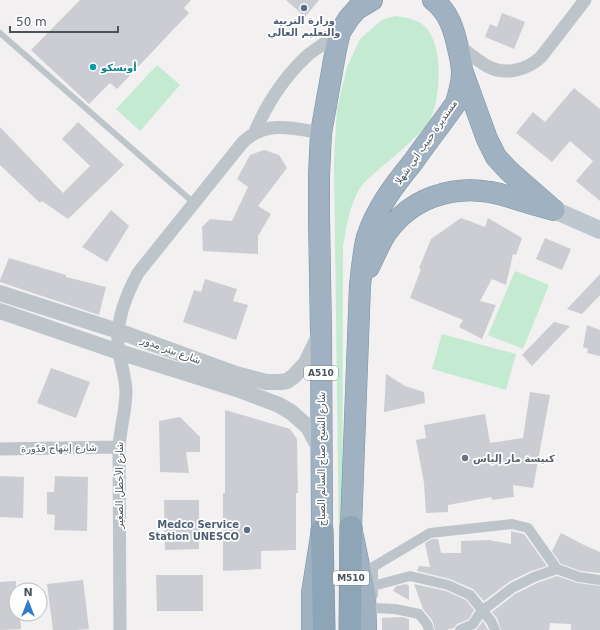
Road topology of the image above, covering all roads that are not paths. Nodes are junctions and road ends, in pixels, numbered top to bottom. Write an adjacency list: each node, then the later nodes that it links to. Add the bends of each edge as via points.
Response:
1 (433, 0): 4 (highway, مستديرة حبيب ابي شهلا)
2 (585, 0): 4 (street, via 541,56 532,64 513,71 487,66)
3 (364, 3): 5 (highway, A510)
4 (450, 22): 7 (highway, مستديرة حبيب ابي شهلا)
5 (340, 32): 8 (highway, A510); 9 (street, via 308,55 282,84 264,110)
6 (0, 33): 10 (lane)
7 (462, 71): 11 (highway, via 496,157); 13 (highway, مستديرة حبيب ابي شهلا, via 456,103 394,186 372,224)
8 (322, 133): 9 (street, شارع الأخطل الصغير, via 284,127 263,129); 19 (highway, شارع الشيخ صباح السالم الصباح / A510, via 319,175)
9 (254, 134): 10 (street, شارع الأخطل الصغير, via 243,142)
10 (194, 203): 18 (street, شارع الأخطل الصغير, via 138,273 126,298)
11 (554, 210): 12 (main road); 13 (highway, via 478,190 463,190 432,197 409,209 387,232)
12 (600, 230)
13 (360, 285): 24 (highway)
14 (0, 293): 16 (street, شارع بيتر مدور)
15 (0, 311): 17 (street, شارع بيتر مدور)
16 (56, 311): 17 (street); 18 (street, شارع بيتر مدور)
17 (53, 329): 20 (street, شارع بيتر مدور)
18 (118, 331): 19 (street, شارع بيتر مدور, via 236,374 271,383 287,381 300,370); 20 (street, شارع الأخطل الصغير)
19 (321, 333): 23 (highway, شارع الشيخ صباح السالم الصباح / A510)
20 (119, 352): 21 (street, شارع الأخطل الصغير, via 126,392); 23 (street, شارع بيتر مدور, via 279,405 308,427)
21 (118, 447): 22 (street, شارع إبتهاج قدّورة); 31 (street, شارع الأخطل الصغير)
22 (0, 449)
23 (321, 451): 25 (highway, شارع الشيخ صباح السالم الصباح / A510)
24 (351, 527): 34 (highway, M510); 35 (highway, via 365,594)
25 (322, 530): 32 (highway, via 312,593); 33 (highway, شارع الشيخ صباح السالم الصباح / M510)
26 (557, 569): 27 (street, via 579,577); 28 (street, via 528,528 512,524 430,533 373,567); 30 (street, via 512,588)
27 (600, 580)
28 (373, 586): 29 (street); 30 (street, via 410,576 448,585 464,592 470,595)
29 (374, 608): 36 (street); 37 (street, via 419,614)
30 (482, 610): 38 (street, via 473,624); 39 (street)
31 (120, 630)
32 (312, 630)
33 (324, 630)
34 (350, 630)
35 (366, 630)
36 (374, 630)
37 (429, 630)
38 (460, 630)
39 (495, 630)

